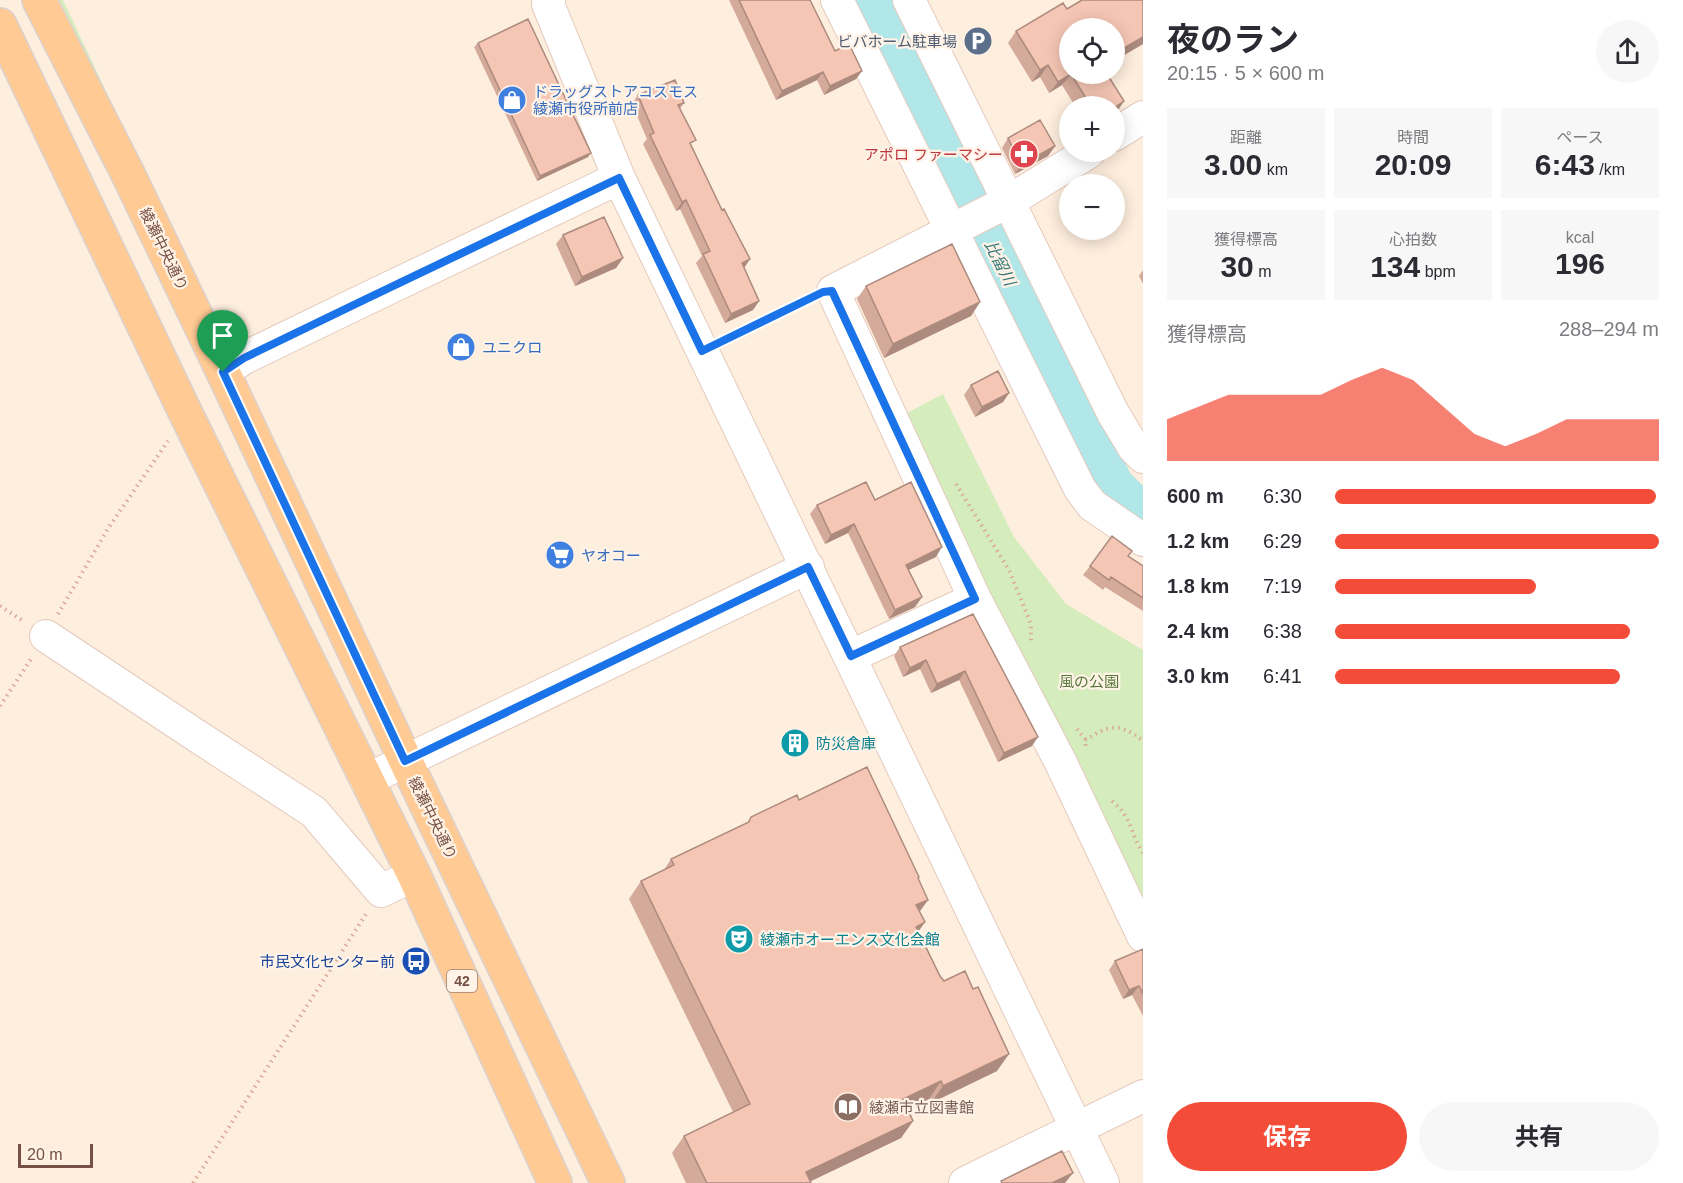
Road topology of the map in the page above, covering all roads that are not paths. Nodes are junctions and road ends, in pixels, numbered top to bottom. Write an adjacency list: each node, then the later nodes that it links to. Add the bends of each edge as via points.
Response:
1 (39, 0): 9 (main road, 綾瀬中央通り)
2 (549, 0): 7 (street)
3 (837, 0): 8 (street)
4 (909, 0): 8 (street)
5 (0, 25): 17 (main road, 42)
6 (1072, 162): 8 (street)
7 (619, 178): 9 (street, via 244,358); 12 (street)
8 (979, 216): 10 (street); 11 (street, via 1080,489 1092,505); 13 (street, via 832,291)
9 (223, 372): 16 (main road, 綾瀬中央通り)
10 (1143, 458)
11 (1143, 540)
12 (808, 567): 15 (street); 16 (street)
13 (975, 599): 15 (street); 19 (street, via 1073,757)
14 (46, 636): 18 (street, via 314,812 381,891)
15 (851, 656): 21 (street)
16 (405, 761): 17 (street); 23 (main road, 綾瀬中央通り)
17 (366, 780): 18 (main road, 42)
18 (414, 874): 22 (main road, 42)
19 (1143, 936)
20 (1143, 1096): 21 (street)
21 (1076, 1128): 24 (street); 25 (street)
22 (555, 1183)
23 (608, 1183)
24 (965, 1183)
25 (1103, 1183)

